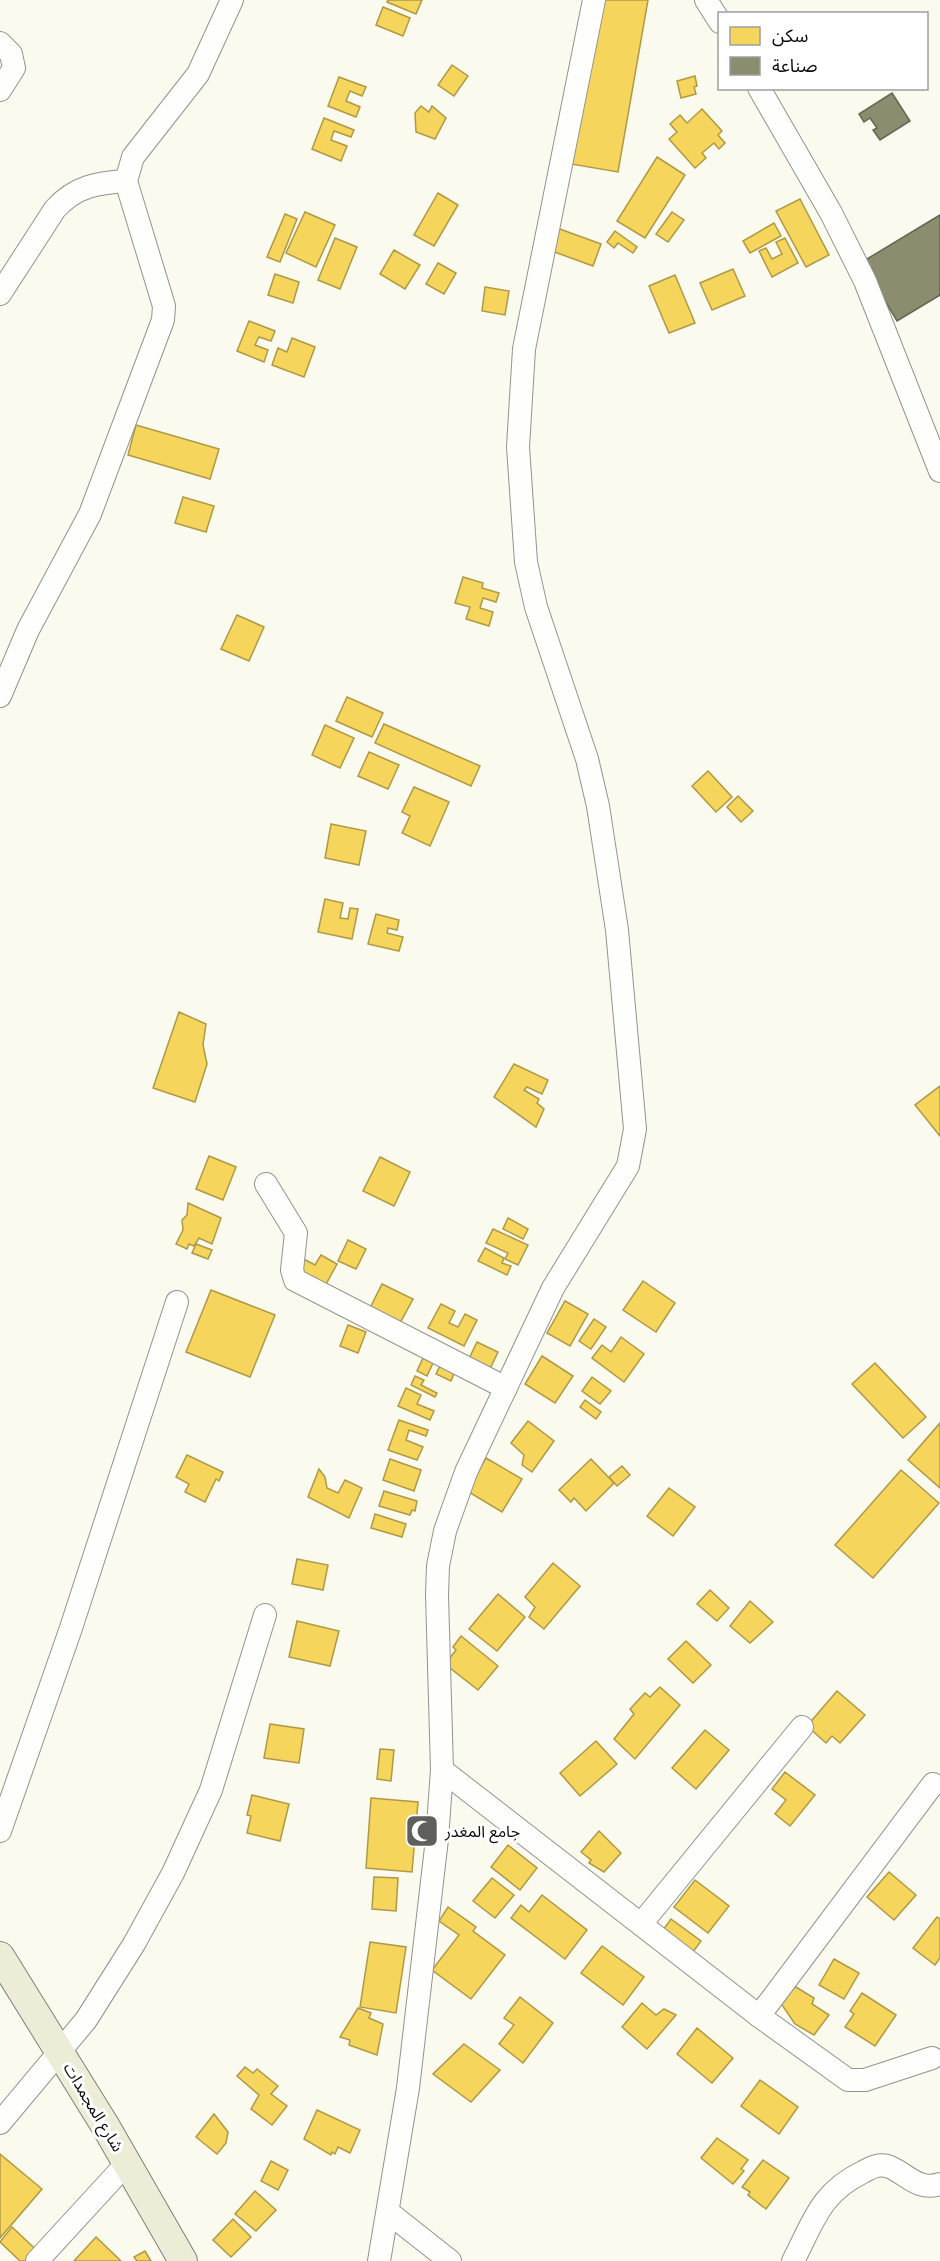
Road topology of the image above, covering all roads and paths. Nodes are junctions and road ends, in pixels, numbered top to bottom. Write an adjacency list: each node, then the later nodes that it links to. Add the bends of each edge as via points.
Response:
1 (232, 0): 8 (street, via 198,74 133,157)
2 (594, 0): 14 (street, via 524,349 519,483 526,562 536,607 587,759 598,806 617,930 635,1129 628,1166 553,1288)
3 (706, 0): 4 (street)
4 (718, 19)
5 (0, 43): 6 (street, via 11,54 14,68)
6 (0, 90)
7 (760, 90): 10 (street, via 865,281)
8 (126, 181): 9 (street, via 83,187 66,197); 11 (street, via 164,306 163,320 90,514 28,630)
9 (0, 294)
10 (940, 471)
11 (0, 696)
12 (266, 1184): 14 (street, via 296,1233 292,1270 295,1280)
13 (177, 1302): 19 (street)
14 (506, 1388): 17 (street, via 453,1503 438,1566)
15 (265, 1615): 23 (street, via 211,1790 193,1831 107,1989)
16 (802, 1726): 20 (street)
17 (442, 1770): 20 (street); 28 (street, via 424,1961)
18 (933, 1784): 22 (street)
19 (0, 1831)
20 (641, 1924): 22 (street)
21 (0, 1956): 23 (main road, شارع المجمدات)
22 (759, 2016): 24 (street, via 849,2080 865,2080)
23 (61, 2051): 25 (street); 26 (main road, شارع المجمدات)
24 (932, 2058)
25 (0, 2123)
26 (127, 2163): 29 (street); 30 (main road, شارع المجمدات)
27 (940, 2184): 33 (street, via 919,2185 889,2167 876,2165 847,2180 827,2197)
28 (388, 2212): 31 (street); 32 (street)
29 (37, 2261)
30 (183, 2261)
31 (379, 2261)
32 (450, 2261)
33 (793, 2261)

